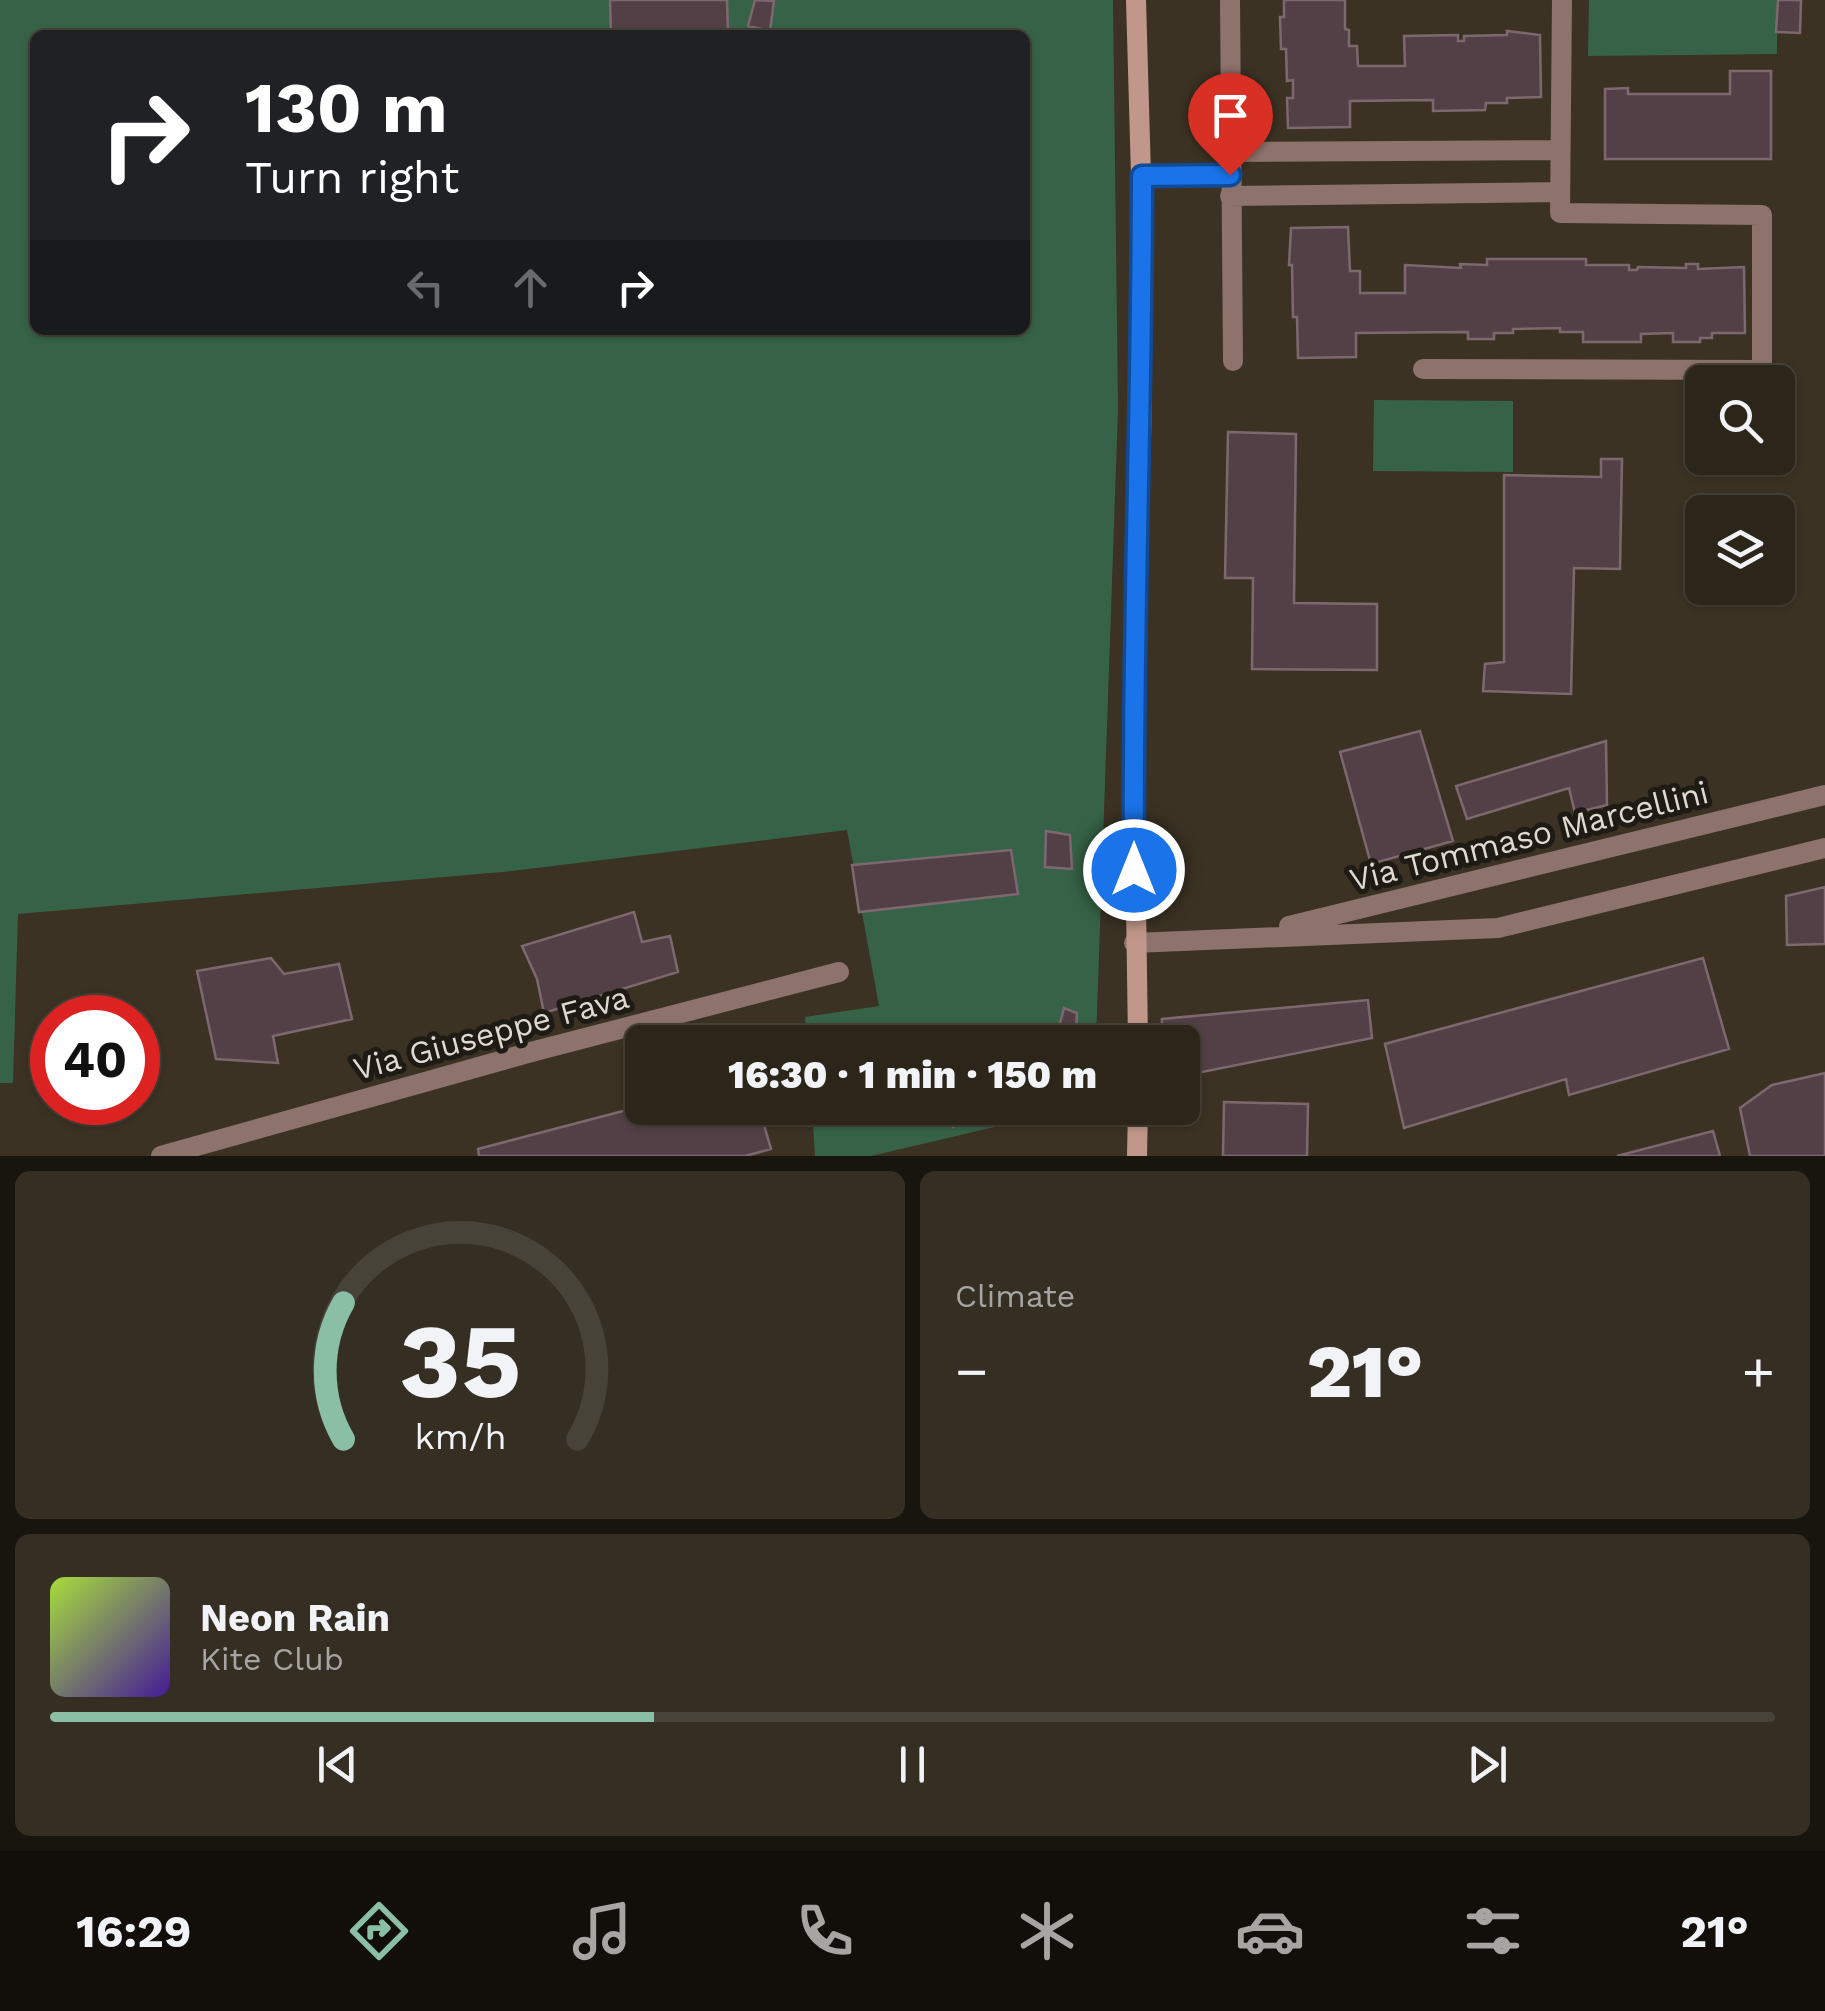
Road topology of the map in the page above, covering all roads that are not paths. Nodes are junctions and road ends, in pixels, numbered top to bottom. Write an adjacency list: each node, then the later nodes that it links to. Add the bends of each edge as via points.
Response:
1 (1136, 0): 6 (street)
2 (1230, 0): 5 (street)
3 (1562, 0): 4 (street)
4 (1560, 150): 5 (street); 8 (street)
5 (1230, 152): 7 (street)
6 (1142, 176): 7 (street); 14 (street)
7 (1230, 185): 8 (street); 9 (street)
8 (1560, 192): 10 (street, via 1560,213 1762,215 1762,370)
9 (1232, 361)
10 (1423, 369)
11 (1825, 795): 13 (street, Via Tommaso Marcellini)
12 (1825, 848): 13 (street, Via Tommaso Marcellini, via 1498,928)
13 (1248, 936): 14 (street, Via Tommaso Marcellini)
14 (1134, 943): 16 (street)
15 (838, 972): 18 (street, Via Giuseppe Fava)
16 (1137, 1025)
17 (1137, 1125): 19 (street)
18 (160, 1156)
19 (1136, 1156)

